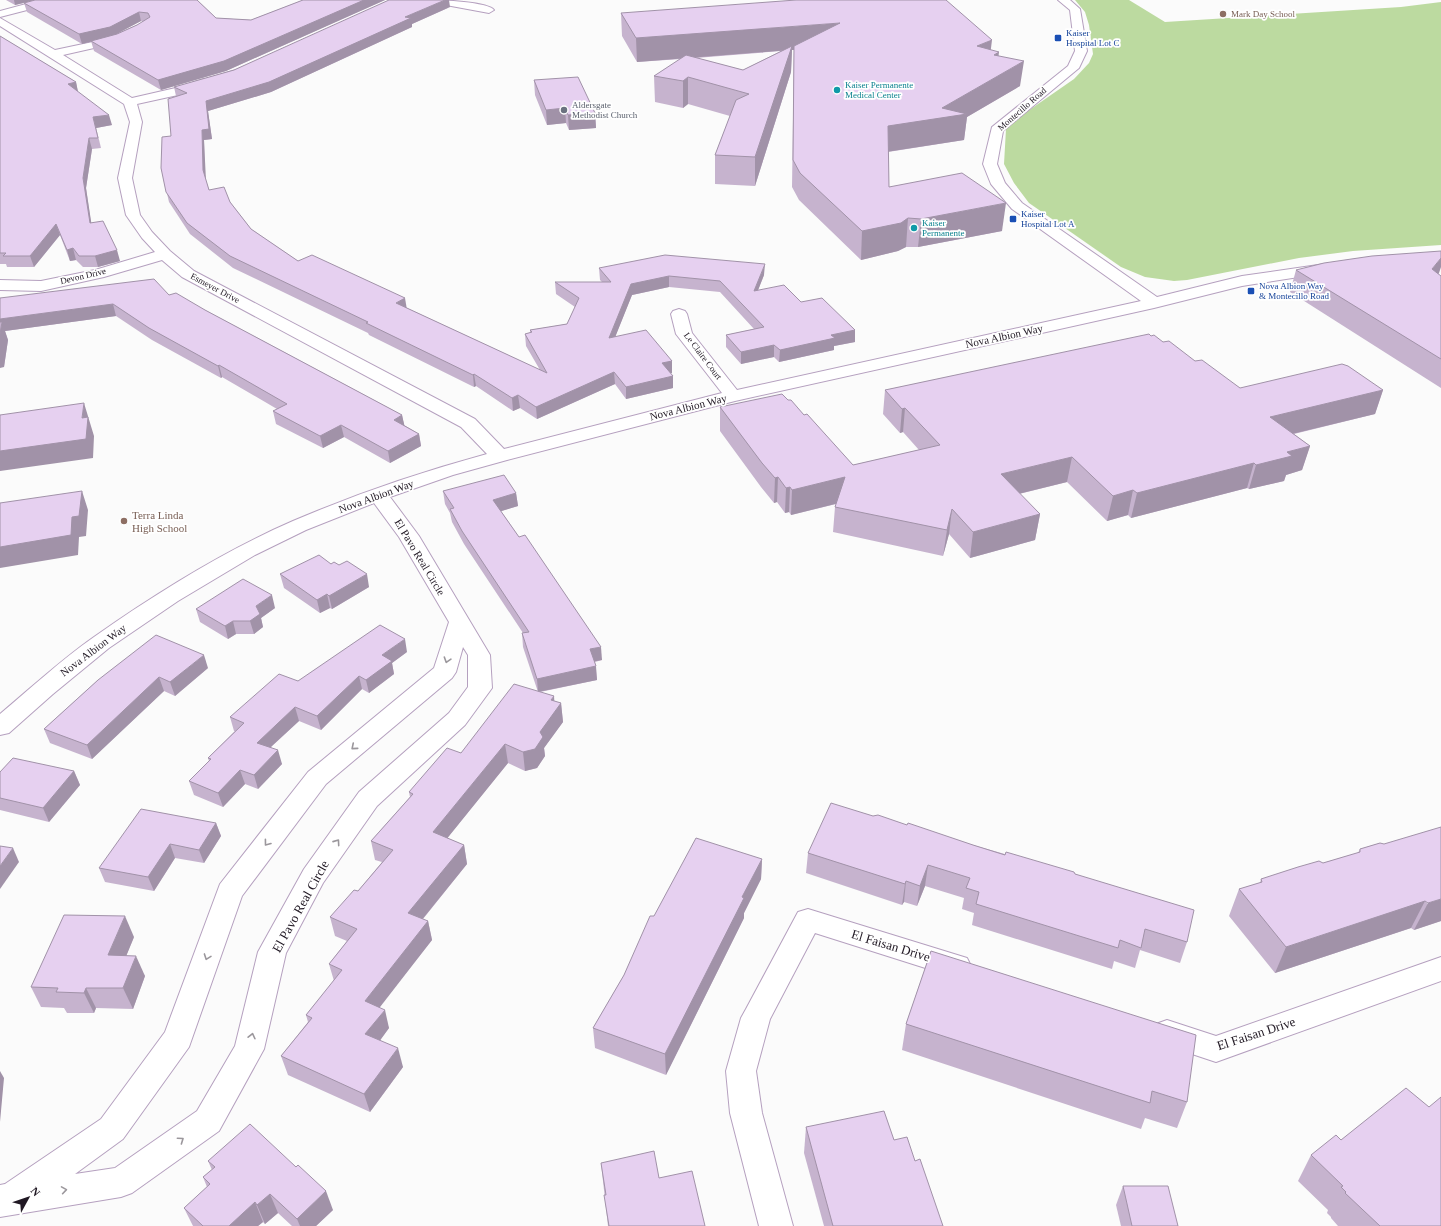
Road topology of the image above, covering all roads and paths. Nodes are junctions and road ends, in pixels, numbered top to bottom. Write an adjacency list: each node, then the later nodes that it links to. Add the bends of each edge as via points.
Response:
1 (54, 0): 5 (street)
2 (435, 0): 4 (street)
3 (1063, 0): 14 (street, Montecillo Road, via 1075,9 1080,51 1073,68 997,130 990,164 998,184 1017,206)
4 (489, 10)
5 (0, 14)
6 (0, 21): 8 (street)
7 (134, 34): 8 (street)
8 (54, 54): 10 (street)
9 (213, 81): 10 (street)
10 (130, 102): 11 (street, Esmeyer Drive, via 136,122 125,178 133,215)
11 (165, 254): 13 (street, Devon Drive, via 98,274 41,286); 17 (street, Esmeyer Drive, via 188,274 468,423)
12 (1341, 266): 14 (street, Nova Albion Way, via 1258,278)
13 (0, 285)
14 (1154, 303): 16 (street, Nova Albion Way)
15 (679, 314): 16 (street, Le Claire Court, via 684,334)
16 (733, 396): 17 (street, Nova Albion Way)
17 (500, 456): 18 (street, Nova Albion Way)
18 (377, 495): 19 (street, El Pavo Real Circle, via 409,536); 20 (street, Nova Albion Way, via 299,526 248,551 170,596 101,643)
19 (459, 622): 24 (street, El Pavo Real Circle, one-way to 24, via 444,672 317,778 230,892 178,1038 112,1129); 24 (street, El Pavo Real Circle, one-way to 19, via 121,1182 208,1121 249,1049 272,952 313,876 368,799 457,718 480,688 479,655)
20 (0, 727)
21 (1441, 969): 23 (street, El Faisan Drive, via 1216,1049)
22 (983, 974): 25 (street, El Faisan Drive, via 808,920 756,1018 742,1071 746,1113)
23 (1141, 1025)
24 (6, 1200)
25 (776, 1226)

